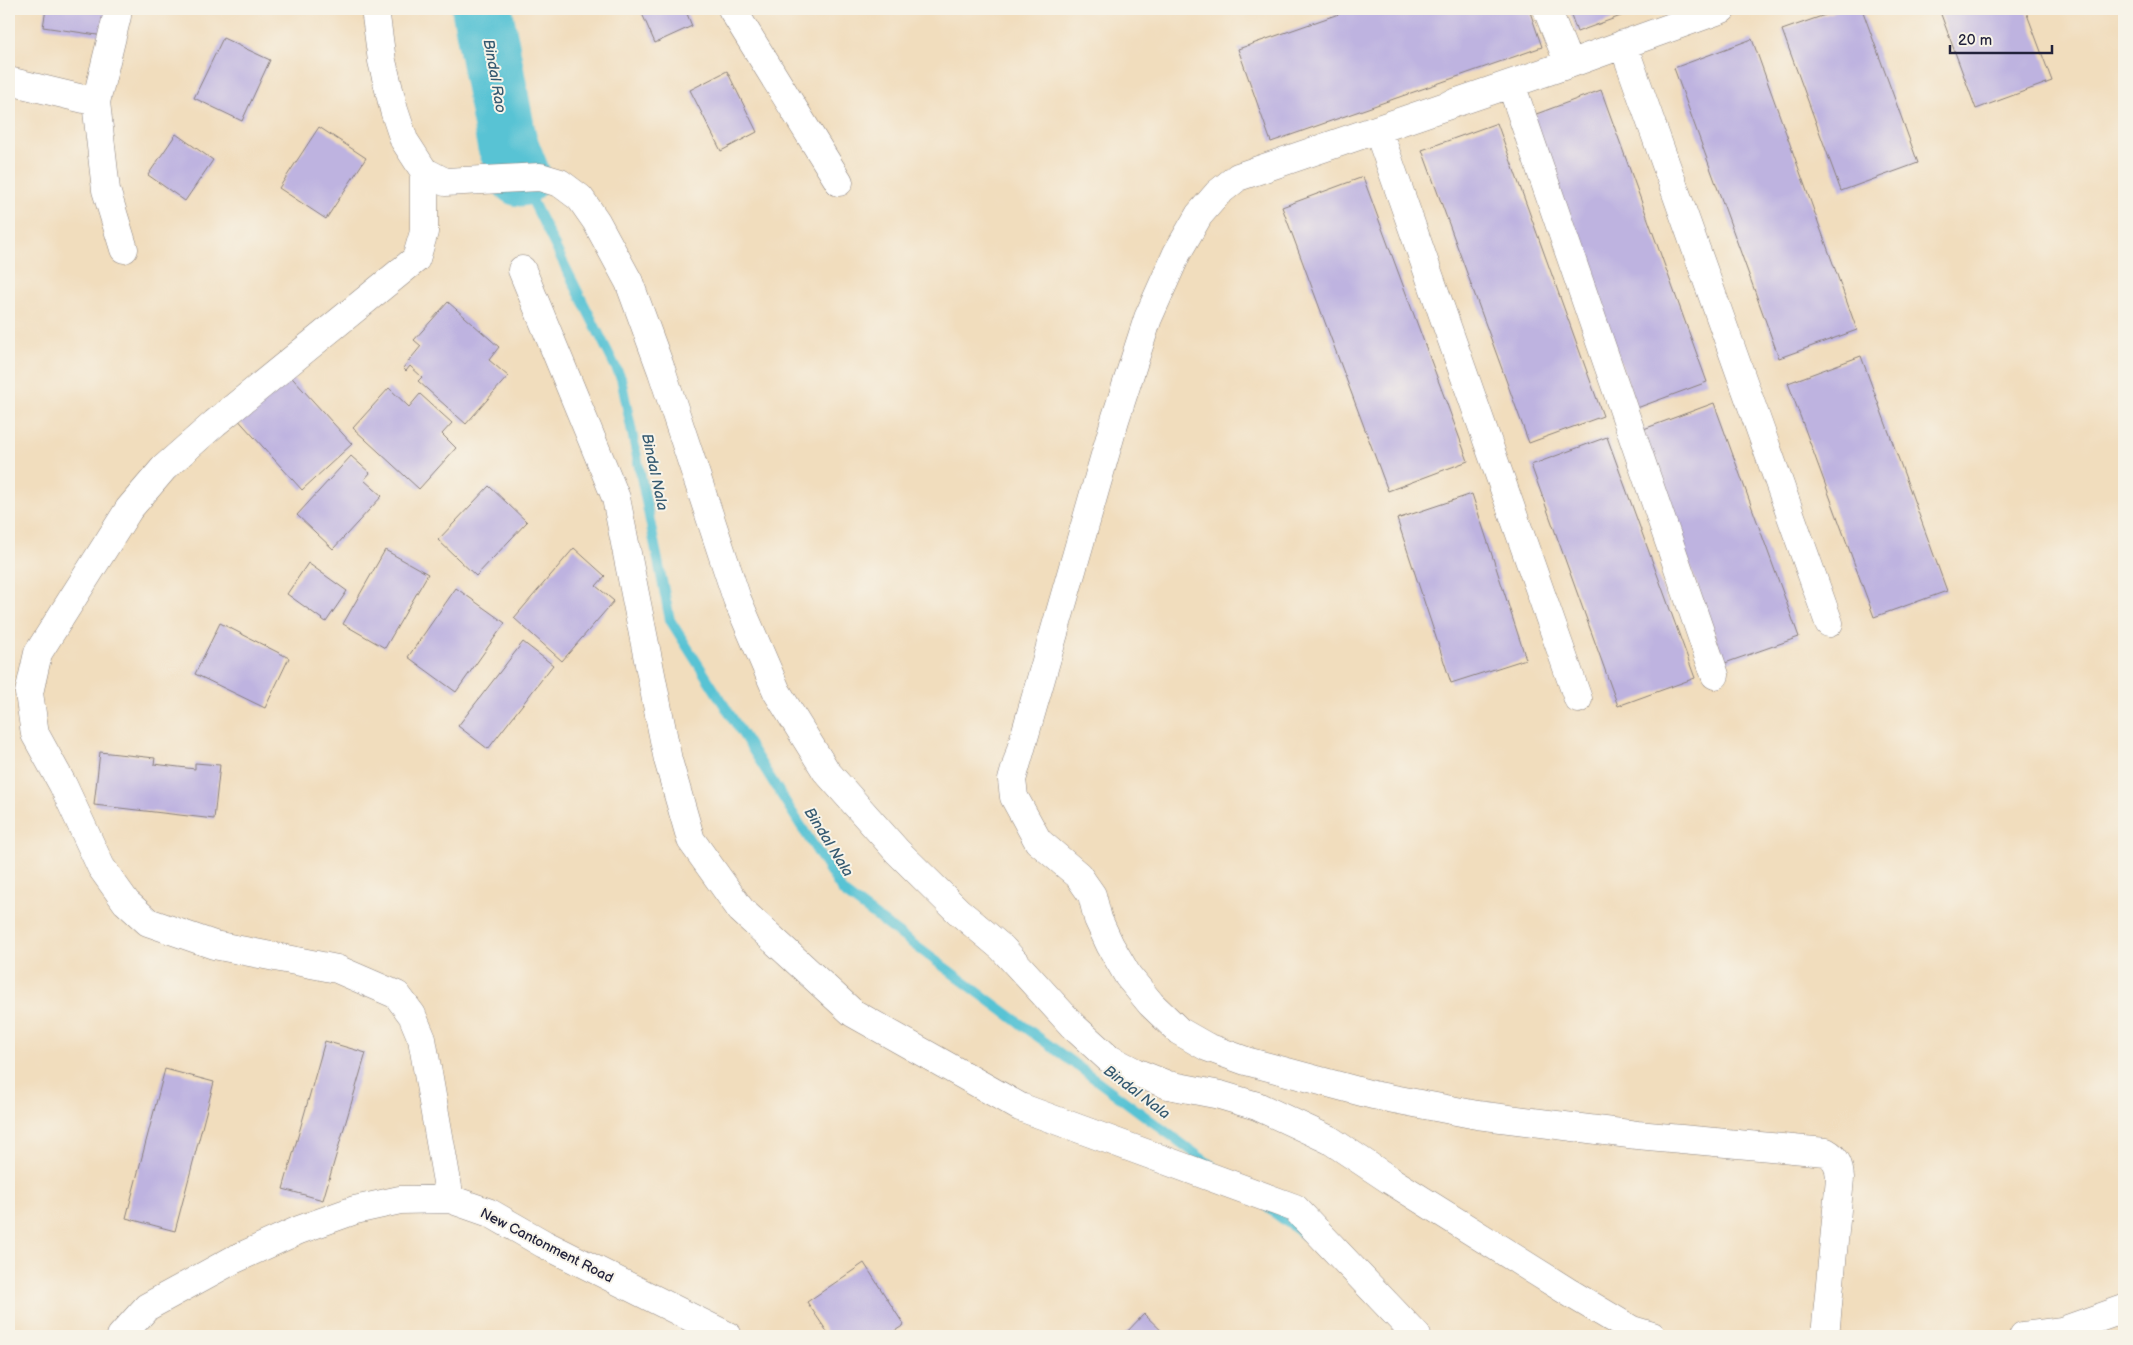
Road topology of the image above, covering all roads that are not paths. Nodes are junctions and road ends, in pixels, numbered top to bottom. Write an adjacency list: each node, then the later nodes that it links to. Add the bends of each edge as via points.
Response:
1 (117, 9): 10 (street)
2 (375, 9): 12 (street, via 382,60 404,140)
3 (732, 9): 13 (street)
4 (1547, 9): 7 (street)
5 (1722, 9): 6 (street)
6 (1623, 44): 7 (street); 16 (street)
7 (1569, 64): 9 (street)
8 (9, 81): 10 (street)
9 (1511, 84): 11 (street); 17 (street)
10 (96, 102): 14 (street, via 106,190)
11 (1378, 130): 18 (street); 25 (street, via 1238,177 1199,215 1177,253 1148,318 1115,420 1016,765 1012,780 1014,797 1038,841 1078,876 1092,895 1110,945 1128,976 1179,1031 1207,1046 1246,1061 1373,1095 1477,1115 1637,1135 1826,1152 1833,1156 1840,1178)
12 (434, 176): 19 (street, via 416,259 164,468 129,509 38,653 29,693 35,734 101,867 126,902 148,922 214,945 337,969 396,996 412,1015 422,1039); 24 (street, via 540,177 560,183 580,198 628,282 662,372 737,599 777,692 826,771 896,851 1002,948 1074,1026 1108,1058 1135,1072 1168,1085 1257,1106 1330,1140 1570,1294 1632,1330)
13 (839, 182)
14 (124, 249)
15 (522, 270): 23 (street, via 616,498 668,760 691,840 741,910 853,1013 1020,1107 1295,1208)
16 (1829, 623)
17 (1715, 675)
18 (1578, 699)
19 (450, 1199): 21 (street, New Cantonment Road, via 400,1200 355,1210 299,1230 233,1260 147,1307); 22 (street, New Cantonment Road, via 490,1213 544,1244)
20 (2124, 1309): 26 (street, via 2062,1331)
21 (121, 1336)
22 (728, 1336)
23 (1417, 1336)
24 (1652, 1336)
25 (1824, 1336)
26 (2023, 1336)

